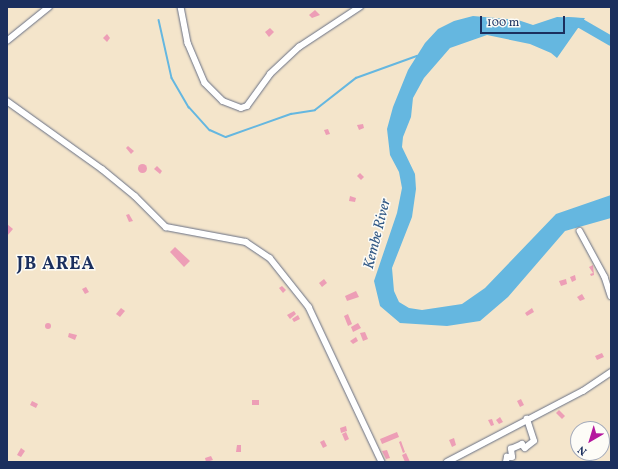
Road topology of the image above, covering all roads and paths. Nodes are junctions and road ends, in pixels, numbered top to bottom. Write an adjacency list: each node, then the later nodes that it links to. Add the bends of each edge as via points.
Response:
1 (49, 7): 4 (street)
2 (181, 7): 3 (street, via 188,42 199,72 223,102 241,108 246,106 270,74 299,47)
3 (360, 7)
4 (7, 41)
5 (7, 101): 10 (street, via 102,168 166,227 246,242 270,258 309,307)
6 (580, 231): 7 (street, via 605,276)
7 (611, 296)
8 (611, 372): 9 (street, via 583,390)
9 (527, 419): 11 (street); 12 (street, via 534,441 525,448 522,444 511,449 512,458 507,457)
10 (382, 462)
11 (447, 462)
12 (506, 462)

